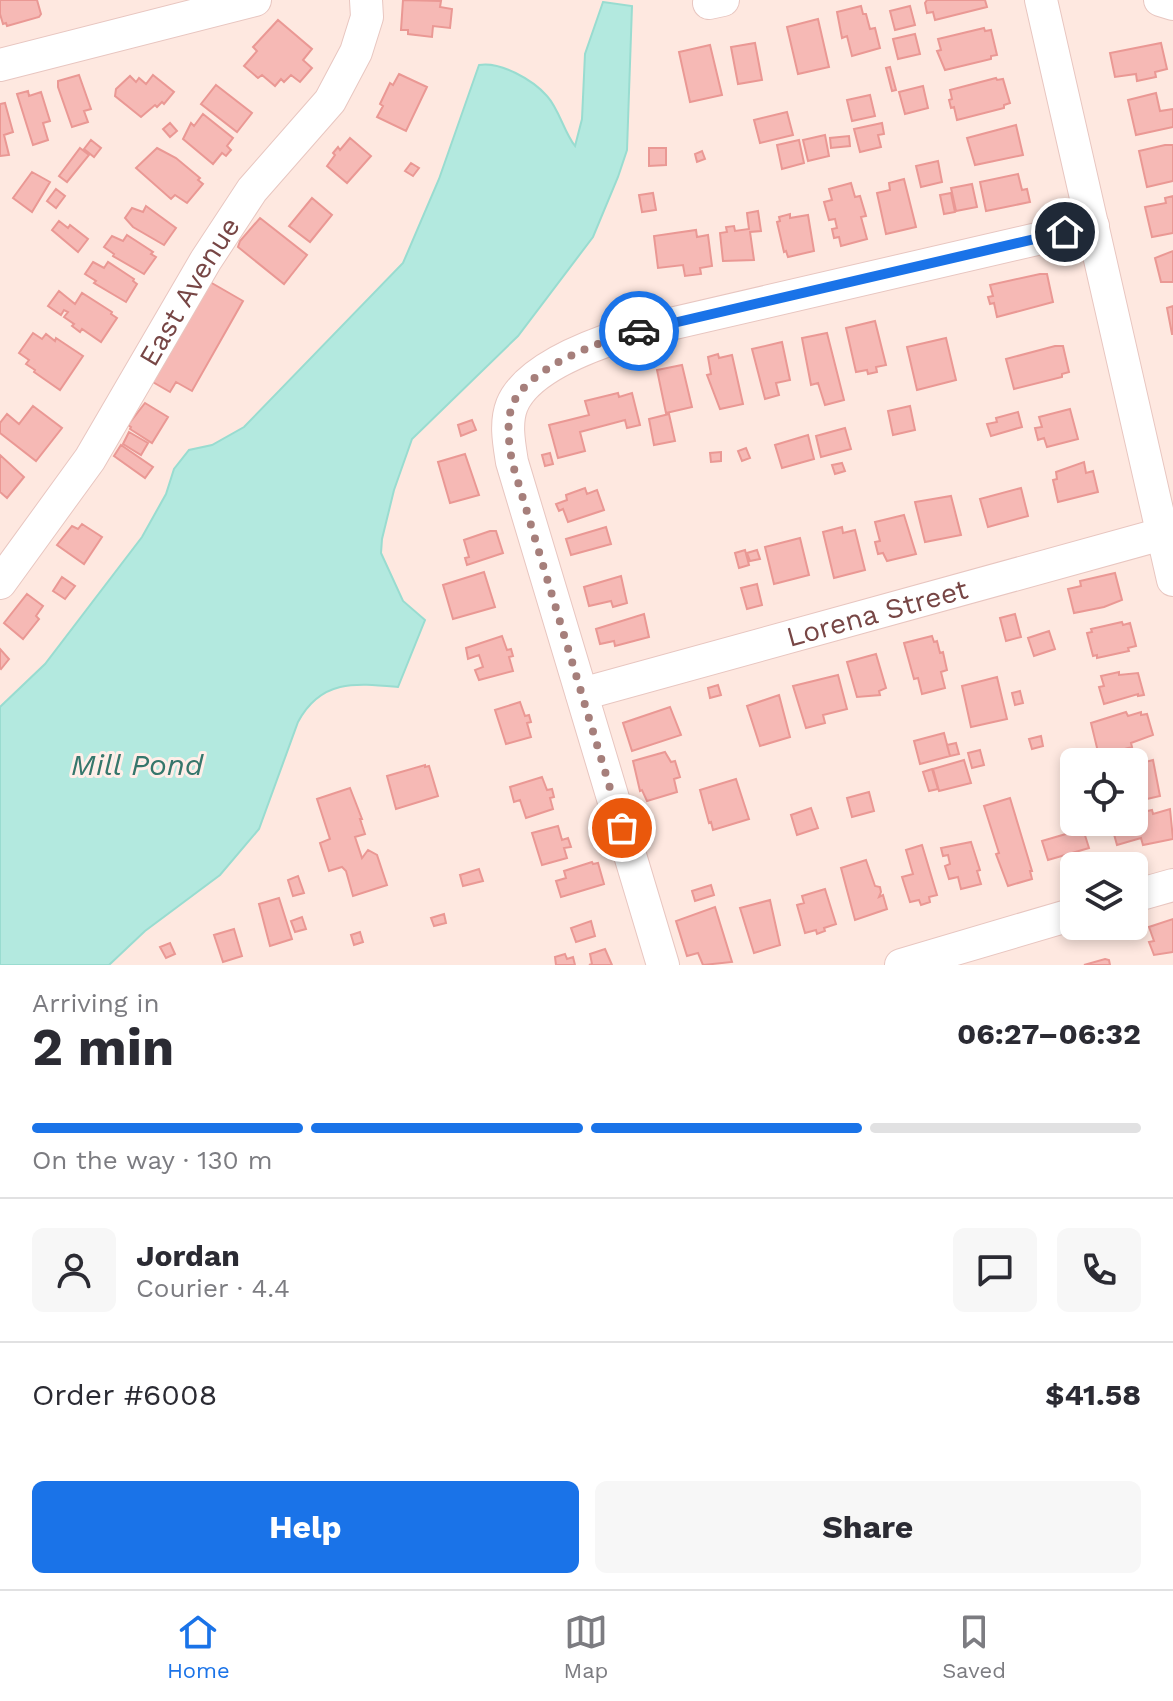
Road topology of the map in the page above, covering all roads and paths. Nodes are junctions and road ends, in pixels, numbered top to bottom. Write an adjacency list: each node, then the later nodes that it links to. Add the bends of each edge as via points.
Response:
1 (255, 0): 6 (street)
2 (366, 0): 10 (street, East Avenue, via 367,17 356,52 330,101 252,190 90,459)
3 (1041, 0): 7 (street)
4 (1160, 0): 5 (street)
5 (1173, 4)
6 (0, 65)
7 (1093, 226): 8 (street); 11 (street, via 623,335 580,349 530,381 513,404 508,428 512,462)
8 (1168, 532): 9 (street); 11 (street, Lorena Street)
9 (1173, 580)
10 (0, 583)
11 (582, 694): 15 (street)
12 (1173, 885): 13 (street)
13 (1148, 892)
14 (1060, 918): 16 (street)
15 (663, 965)
16 (901, 965)

